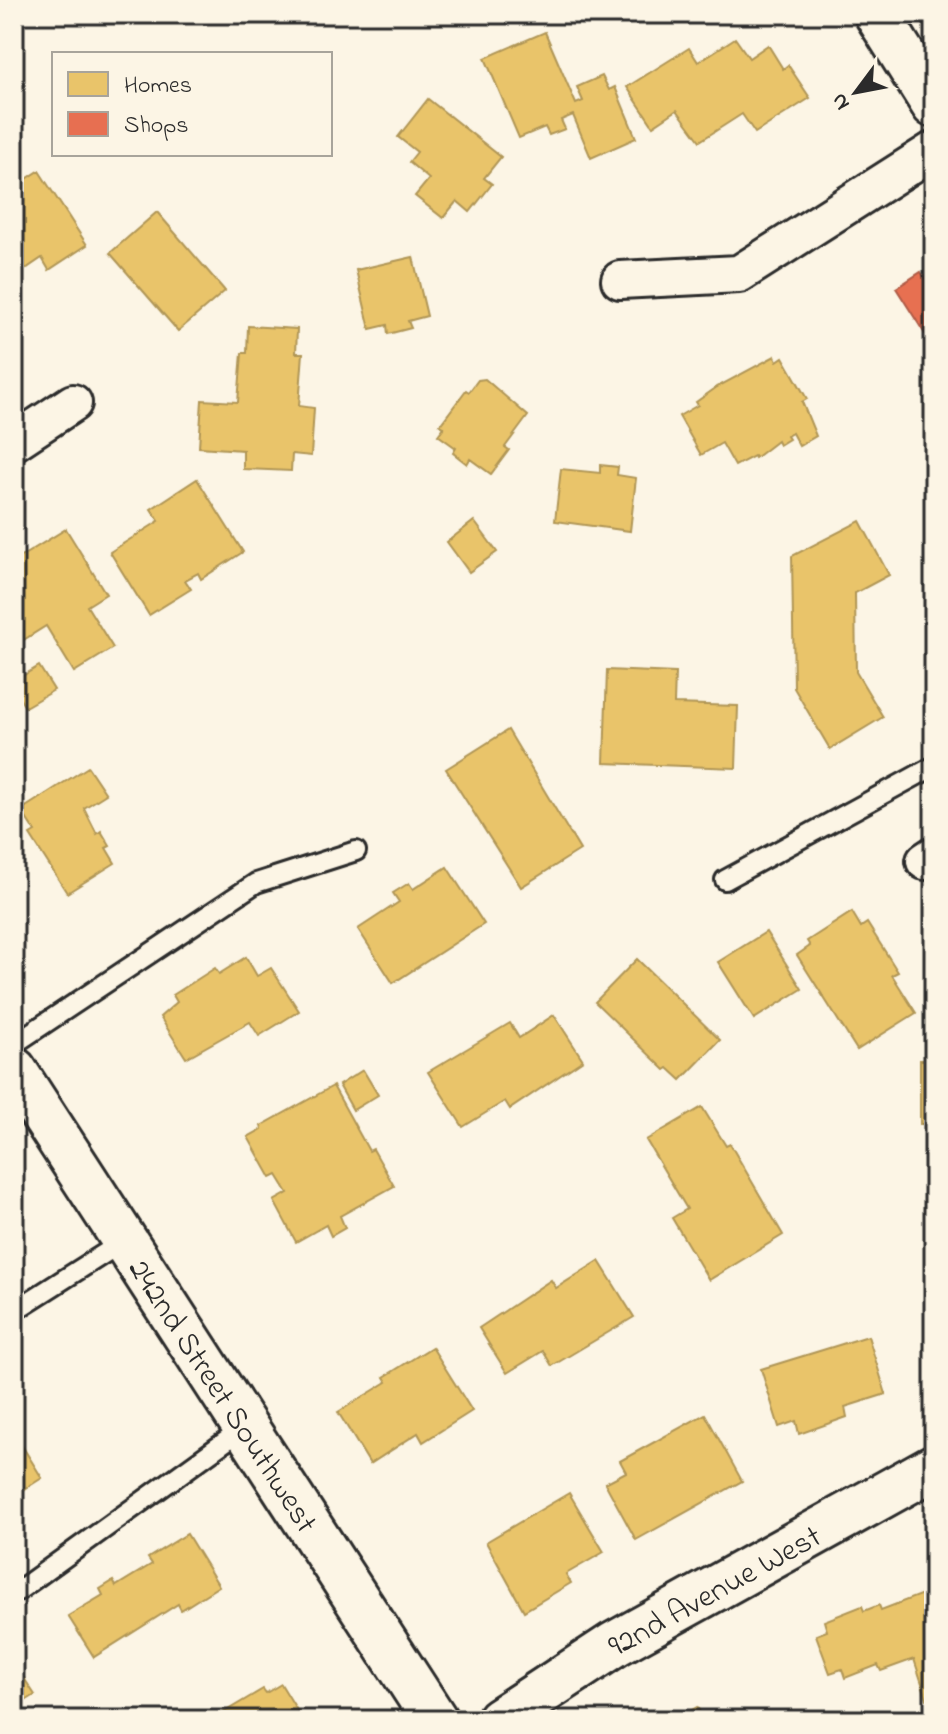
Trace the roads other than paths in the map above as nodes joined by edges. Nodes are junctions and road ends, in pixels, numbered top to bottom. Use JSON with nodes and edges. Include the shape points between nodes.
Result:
{"nodes":[{"id":1,"x":877,"y":14,"type":"edge"},
{"id":2,"x":934,"y":105,"type":"edge"},
{"id":3,"x":934,"y":150,"type":"edge"},
{"id":4,"x":620,"y":280,"type":"dead end"},
{"id":5,"x":73,"y":403,"type":"dead end"},
{"id":6,"x":14,"y":442,"type":"edge"},
{"id":7,"x":934,"y":766,"type":"edge"},
{"id":8,"x":356,"y":851,"type":"dead end"},
{"id":9,"x":725,"y":880,"type":"dead end"},
{"id":10,"x":14,"y":1044,"type":"edge"},
{"id":11,"x":14,"y":1070,"type":"edge"},
{"id":12,"x":124,"y":1241,"type":"junction"},
{"id":13,"x":14,"y":1311,"type":"edge"},
{"id":14,"x":244,"y":1428,"type":"junction"},
{"id":15,"x":934,"y":1467,"type":"edge"},
{"id":16,"x":18,"y":1591,"type":"dead end"},
{"id":17,"x":435,"y":1720,"type":"edge"},
{"id":18,"x":499,"y":1720,"type":"edge"}],
"edges":[{"from":1,"to":2,"type":"street"},
{"from":3,"to":4,"type":"street","via":[[739,274]]},
{"from":5,"to":6,"type":"street"},
{"from":7,"to":9,"type":"lane"},
{"from":8,"to":10,"type":"lane","via":[[256,883]]},
{"from":11,"to":12,"type":"street","name":"242nd Street Southwest"},
{"from":12,"to":13,"type":"lane"},
{"from":12,"to":14,"type":"street","name":"242nd Street Southwest"},
{"from":14,"to":16,"type":"lane"},
{"from":14,"to":17,"type":"street","name":"242nd Street Southwest"},
{"from":15,"to":18,"type":"street","name":"92nd Avenue West","via":[[615,1644]]}]}
